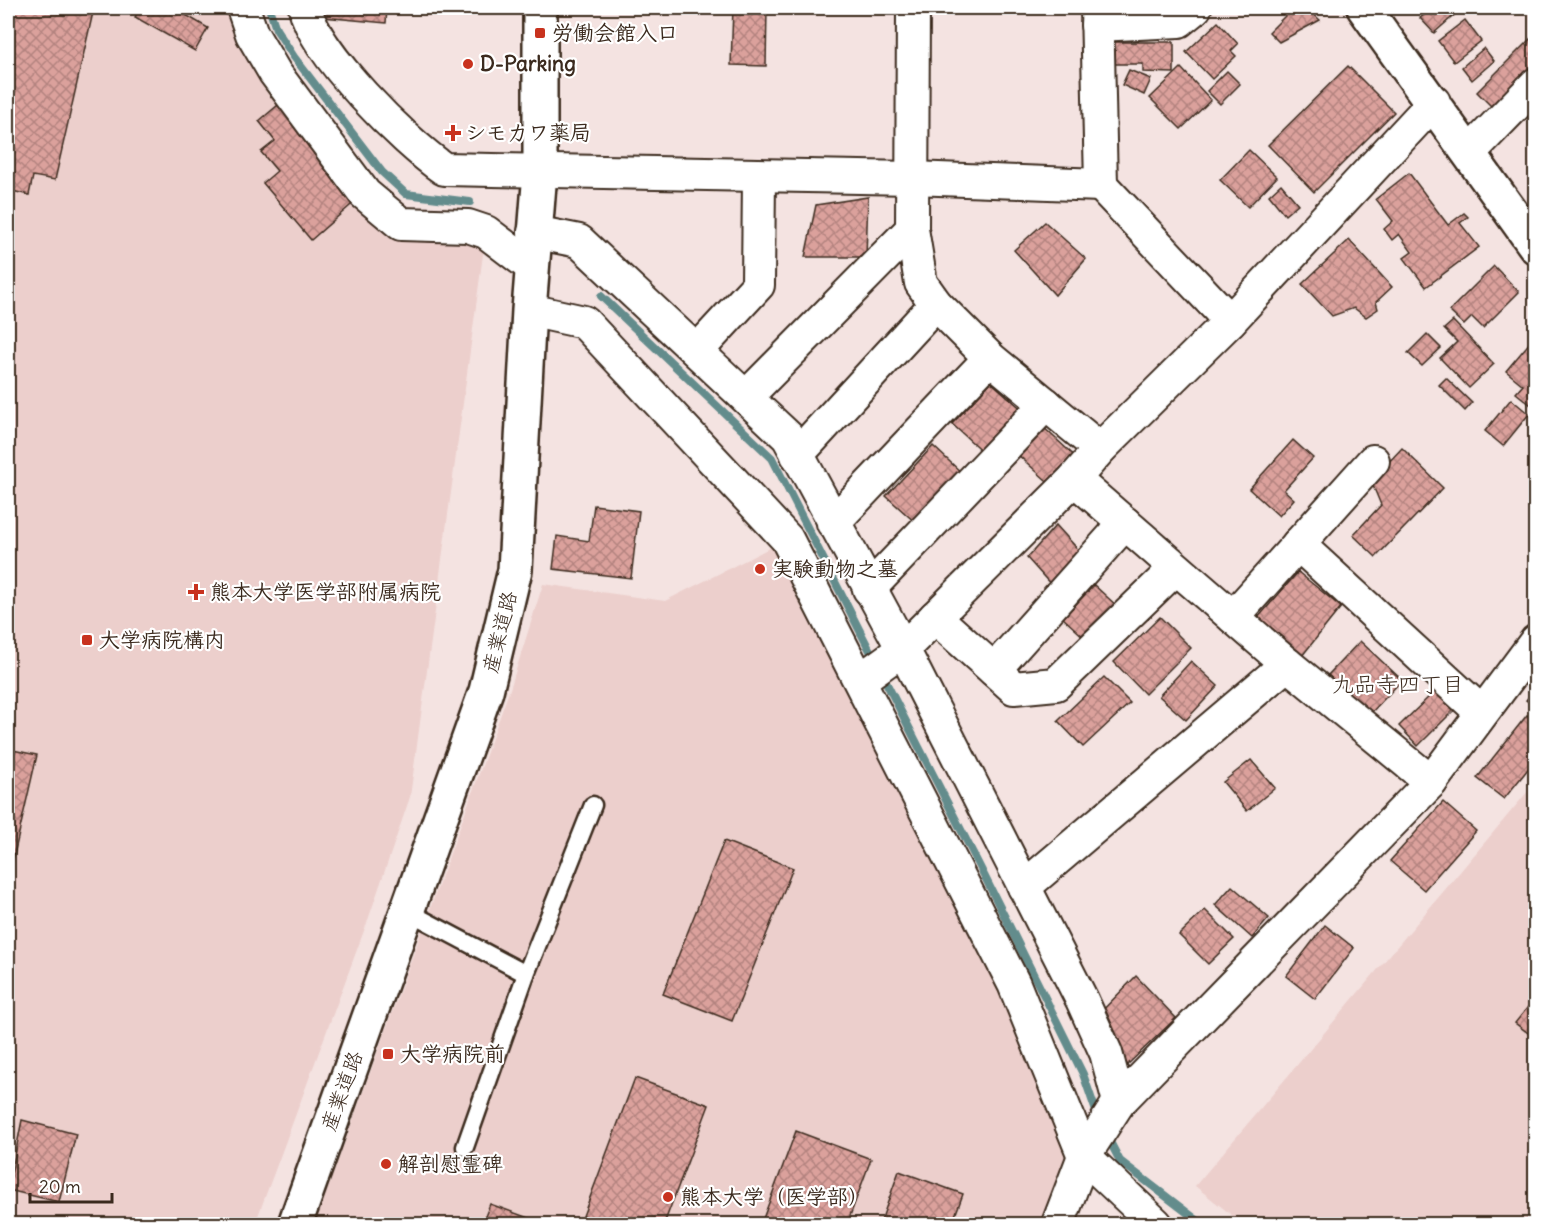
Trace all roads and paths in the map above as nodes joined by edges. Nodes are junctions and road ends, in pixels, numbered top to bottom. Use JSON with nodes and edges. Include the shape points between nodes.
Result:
{"nodes":[{"id":1,"x":243,"y":8,"type":"edge"},
{"id":2,"x":305,"y":8,"type":"edge"},
{"id":3,"x":540,"y":8,"type":"edge"},
{"id":4,"x":913,"y":8,"type":"edge"},
{"id":5,"x":1195,"y":8,"type":"edge"},
{"id":6,"x":1364,"y":8,"type":"edge"},
{"id":7,"x":1097,"y":16,"type":"edge"},
{"id":8,"x":1536,"y":84,"type":"edge"},
{"id":9,"x":1434,"y":102,"type":"junction"},
{"id":10,"x":1469,"y":153,"type":"junction"},
{"id":11,"x":540,"y":172,"type":"junction"},
{"id":12,"x":759,"y":176,"type":"junction"},
{"id":13,"x":912,"y":178,"type":"junction"},
{"id":14,"x":1101,"y":185,"type":"junction"},
{"id":15,"x":912,"y":229,"type":"junction"},
{"id":16,"x":534,"y":232,"type":"junction"},
{"id":17,"x":1536,"y":247,"type":"edge"},
{"id":18,"x":532,"y":267,"type":"junction"},
{"id":19,"x":936,"y":304,"type":"junction"},
{"id":20,"x":529,"y":310,"type":"junction"},
{"id":21,"x":1230,"y":321,"type":"junction"},
{"id":22,"x":697,"y":351,"type":"junction"},
{"id":23,"x":990,"y":358,"type":"junction"},
{"id":24,"x":746,"y":397,"type":"junction"},
{"id":25,"x":1046,"y":404,"type":"junction"},
{"id":26,"x":1100,"y":448,"type":"junction"},
{"id":27,"x":797,"y":454,"type":"junction"},
{"id":28,"x":1372,"y":461,"type":"dead end"},
{"id":29,"x":1074,"y":479,"type":"junction"},
{"id":30,"x":833,"y":523,"type":"junction"},
{"id":31,"x":1125,"y":523,"type":"junction"},
{"id":32,"x":1298,"y":544,"type":"junction"},
{"id":33,"x":1176,"y":568,"type":"junction"},
{"id":34,"x":869,"y":589,"type":"junction"},
{"id":35,"x":935,"y":617,"type":"junction"},
{"id":36,"x":1233,"y":617,"type":"junction"},
{"id":37,"x":1536,"y":641,"type":"edge"},
{"id":38,"x":903,"y":649,"type":"junction"},
{"id":39,"x":1287,"y":664,"type":"junction"},
{"id":40,"x":994,"y":670,"type":"junction"},
{"id":41,"x":860,"y":680,"type":"junction"},
{"id":42,"x":1481,"y":712,"type":"junction"},
{"id":43,"x":1431,"y":782,"type":"junction"},
{"id":44,"x":593,"y":805,"type":"dead end"},
{"id":45,"x":1024,"y":887,"type":"junction"},
{"id":46,"x":407,"y":911,"type":"junction"},
{"id":47,"x":526,"y":974,"type":"junction"},
{"id":48,"x":1119,"y":1102,"type":"junction"},
{"id":49,"x":465,"y":1147,"type":"dead end"},
{"id":50,"x":1084,"y":1156,"type":"junction"},
{"id":51,"x":295,"y":1224,"type":"edge"},
{"id":52,"x":1058,"y":1224,"type":"edge"},
{"id":53,"x":1156,"y":1224,"type":"edge"}],
"edges":[{"from":1,"to":18,"type":"street","via":[[252,34],[275,73],[365,194],[401,224],[468,226],[486,232]]},
{"from":2,"to":11,"type":"street","via":[[332,59],[415,149],[444,169]]},
{"from":3,"to":11,"type":"street","name":"産業道路"},
{"from":4,"to":13,"type":"street"},
{"from":5,"to":7,"type":"street","via":[[1179,21]]},
{"from":6,"to":9,"type":"street"},
{"from":7,"to":14,"type":"street"},
{"from":8,"to":10,"type":"street"},
{"from":9,"to":10,"type":"street"},
{"from":9,"to":21,"type":"street"},
{"from":10,"to":17,"type":"street"},
{"from":11,"to":12,"type":"street"},
{"from":11,"to":16,"type":"street","name":"産業道路"},
{"from":12,"to":13,"type":"street"},
{"from":12,"to":22,"type":"street","via":[[758,285]]},
{"from":13,"to":14,"type":"street"},
{"from":13,"to":15,"type":"street"},
{"from":14,"to":21,"type":"street"},
{"from":15,"to":19,"type":"street","via":[[921,283]]},
{"from":15,"to":24,"type":"street"},
{"from":16,"to":18,"type":"street","name":"産業道路"},
{"from":16,"to":22,"type":"street","via":[[579,241]]},
{"from":18,"to":20,"type":"street","name":"産業道路"},
{"from":19,"to":23,"type":"street"},
{"from":19,"to":27,"type":"street"},
{"from":20,"to":41,"type":"street","via":[[584,322],[787,539]]},
{"from":20,"to":46,"type":"street","name":"産業道路","via":[[515,570],[486,691]]},
{"from":21,"to":26,"type":"street"},
{"from":22,"to":24,"type":"street"},
{"from":23,"to":25,"type":"street"},
{"from":23,"to":30,"type":"street"},
{"from":24,"to":27,"type":"street","via":[[788,436]]},
{"from":25,"to":26,"type":"street"},
{"from":25,"to":34,"type":"street"},
{"from":26,"to":29,"type":"street"},
{"from":27,"to":30,"type":"street"},
{"from":28,"to":32,"type":"street"},
{"from":29,"to":31,"type":"street"},
{"from":29,"to":35,"type":"street"},
{"from":30,"to":34,"type":"street"},
{"from":31,"to":33,"type":"street"},
{"from":31,"to":40,"type":"street"},
{"from":32,"to":36,"type":"street"},
{"from":32,"to":42,"type":"street"},
{"from":33,"to":36,"type":"street"},
{"from":33,"to":40,"type":"street","via":[[1056,684],[1014,688]]},
{"from":34,"to":38,"type":"street"},
{"from":35,"to":38,"type":"street"},
{"from":35,"to":40,"type":"street"},
{"from":36,"to":39,"type":"street"},
{"from":37,"to":42,"type":"street"},
{"from":38,"to":41,"type":"street"},
{"from":38,"to":45,"type":"street"},
{"from":39,"to":43,"type":"street"},
{"from":39,"to":45,"type":"street"},
{"from":41,"to":50,"type":"street","via":[[1014,984]]},
{"from":42,"to":43,"type":"street"},
{"from":43,"to":48,"type":"street"},
{"from":44,"to":47,"type":"lane"},
{"from":45,"to":48,"type":"street","via":[[1106,1053]]},
{"from":46,"to":47,"type":"lane"},
{"from":46,"to":51,"type":"street","name":"産業道路"},
{"from":47,"to":49,"type":"lane"},
{"from":48,"to":50,"type":"street"},
{"from":50,"to":52,"type":"street"},
{"from":50,"to":53,"type":"street"}]}
